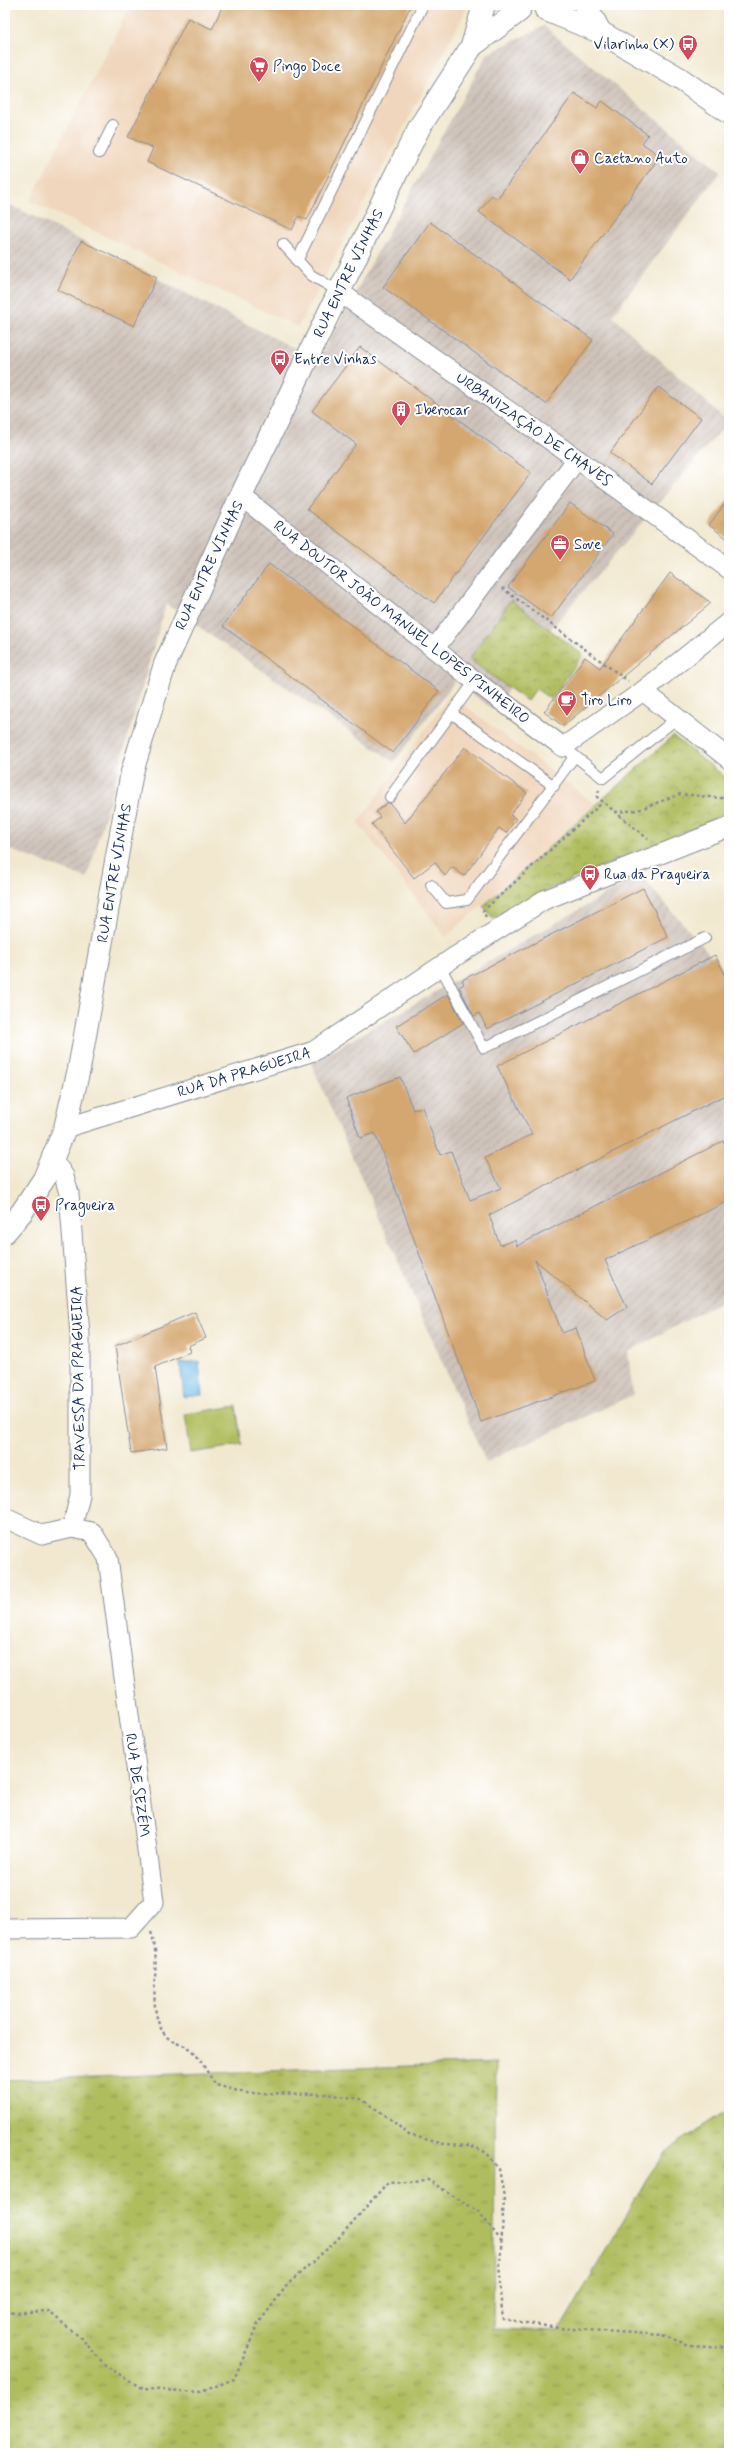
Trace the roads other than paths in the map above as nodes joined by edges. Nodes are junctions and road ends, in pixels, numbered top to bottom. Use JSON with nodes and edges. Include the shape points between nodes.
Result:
{"nodes":[{"id":1,"x":423,"y":5,"type":"edge"},
{"id":2,"x":484,"y":5,"type":"edge"},
{"id":3,"x":586,"y":5,"type":"edge"},
{"id":4,"x":550,"y":7,"type":"edge"},
{"id":5,"x":513,"y":8,"type":"edge"},
{"id":6,"x":600,"y":32,"type":"junction"},
{"id":7,"x":472,"y":46,"type":"junction"},
{"id":8,"x":729,"y":113,"type":"edge"},
{"id":9,"x":113,"y":125,"type":"dead end"},
{"id":10,"x":99,"y":153,"type":"dead end"},
{"id":11,"x":283,"y":244,"type":"dead end"},
{"id":12,"x":297,"y":261,"type":"junction"},
{"id":13,"x":338,"y":291,"type":"junction"},
{"id":14,"x":577,"y":459,"type":"junction"},
{"id":15,"x":241,"y":496,"type":"junction"},
{"id":16,"x":729,"y":569,"type":"edge"},
{"id":17,"x":729,"y":622,"type":"edge"},
{"id":18,"x":435,"y":648,"type":"junction"},
{"id":19,"x":475,"y":681,"type":"junction"},
{"id":20,"x":643,"y":691,"type":"junction"},
{"id":21,"x":451,"y":713,"type":"junction"},
{"id":22,"x":676,"y":719,"type":"junction"},
{"id":23,"x":569,"y":751,"type":"junction"},
{"id":24,"x":729,"y":759,"type":"edge"},
{"id":25,"x":554,"y":786,"type":"junction"},
{"id":26,"x":390,"y":797,"type":"dead end"},
{"id":27,"x":729,"y":827,"type":"edge"},
{"id":28,"x":431,"y":885,"type":"dead end"},
{"id":29,"x":705,"y":938,"type":"dead end"},
{"id":30,"x":440,"y":966,"type":"junction"},
{"id":31,"x":65,"y":1128,"type":"junction"},
{"id":32,"x":53,"y":1160,"type":"junction"},
{"id":33,"x":5,"y":1232,"type":"edge"},
{"id":34,"x":5,"y":1518,"type":"edge"},
{"id":35,"x":72,"y":1528,"type":"junction"},
{"id":36,"x":5,"y":1929,"type":"edge"}],
"edges":[{"from":1,"to":12,"type":"lane"},
{"from":2,"to":7,"type":"street","name":"RUA ENTRE VINHAS"},
{"from":3,"to":6,"type":"street"},
{"from":4,"to":5,"type":"street","via":[[533,13]]},
{"from":4,"to":6,"type":"street"},
{"from":5,"to":7,"type":"street","name":"RUA ENTRE VINHAS"},
{"from":6,"to":8,"type":"street","via":[[679,78]]},
{"from":7,"to":13,"type":"street","name":"RUA ENTRE VINHAS","via":[[420,128]]},
{"from":9,"to":10,"type":"lane"},
{"from":11,"to":12,"type":"lane"},
{"from":12,"to":13,"type":"lane","via":[[312,275]]},
{"from":13,"to":14,"type":"street","name":"URBANIZAÇÃO DE CHAVES"},
{"from":13,"to":15,"type":"street","name":"RUA ENTRE VINHAS"},
{"from":14,"to":16,"type":"street","name":"URBANIZAÇÃO DE CHAVES"},
{"from":14,"to":18,"type":"street"},
{"from":15,"to":18,"type":"street","name":"RUA DOUTOR JOÃO MANUEL LOPES PINHEIRO"},
{"from":15,"to":31,"type":"street","name":"RUA ENTRE VINHAS","via":[[165,664],[137,757],[79,1069]]},
{"from":17,"to":20,"type":"street"},
{"from":18,"to":19,"type":"street","name":"RUA DOUTOR JOÃO MANUEL LOPES PINHEIRO"},
{"from":19,"to":21,"type":"lane"},
{"from":19,"to":23,"type":"street","name":"RUA DOUTOR JOÃO MANUEL LOPES PINHEIRO"},
{"from":20,"to":22,"type":"street"},
{"from":20,"to":23,"type":"street"},
{"from":21,"to":25,"type":"lane"},
{"from":21,"to":26,"type":"lane"},
{"from":22,"to":23,"type":"lane","via":[[603,778]]},
{"from":22,"to":24,"type":"street"},
{"from":23,"to":25,"type":"lane"},
{"from":25,"to":28,"type":"lane","via":[[467,900],[446,903]]},
{"from":27,"to":30,"type":"street","name":"RUA DA PRAGUEIRA","via":[[544,900]]},
{"from":29,"to":30,"type":"lane","via":[[484,1048]]},
{"from":30,"to":31,"type":"street","name":"RUA DA PRAGUEIRA","via":[[314,1051]]},
{"from":31,"to":32,"type":"street","name":"RUA ENTRE VINHAS"},
{"from":32,"to":33,"type":"street","name":"RUA ENTRE VINHAS","via":[[44,1179]]},
{"from":32,"to":35,"type":"street","name":"TRAVESSA DA PRAGUEIRA","via":[[64,1176],[69,1193],[80,1335],[80,1495]]},
{"from":34,"to":35,"type":"street","via":[[42,1535]]},
{"from":35,"to":36,"type":"street","name":"RUA DE SEZÉM","via":[[92,1532],[108,1558],[154,1902],[131,1928]]}]}
